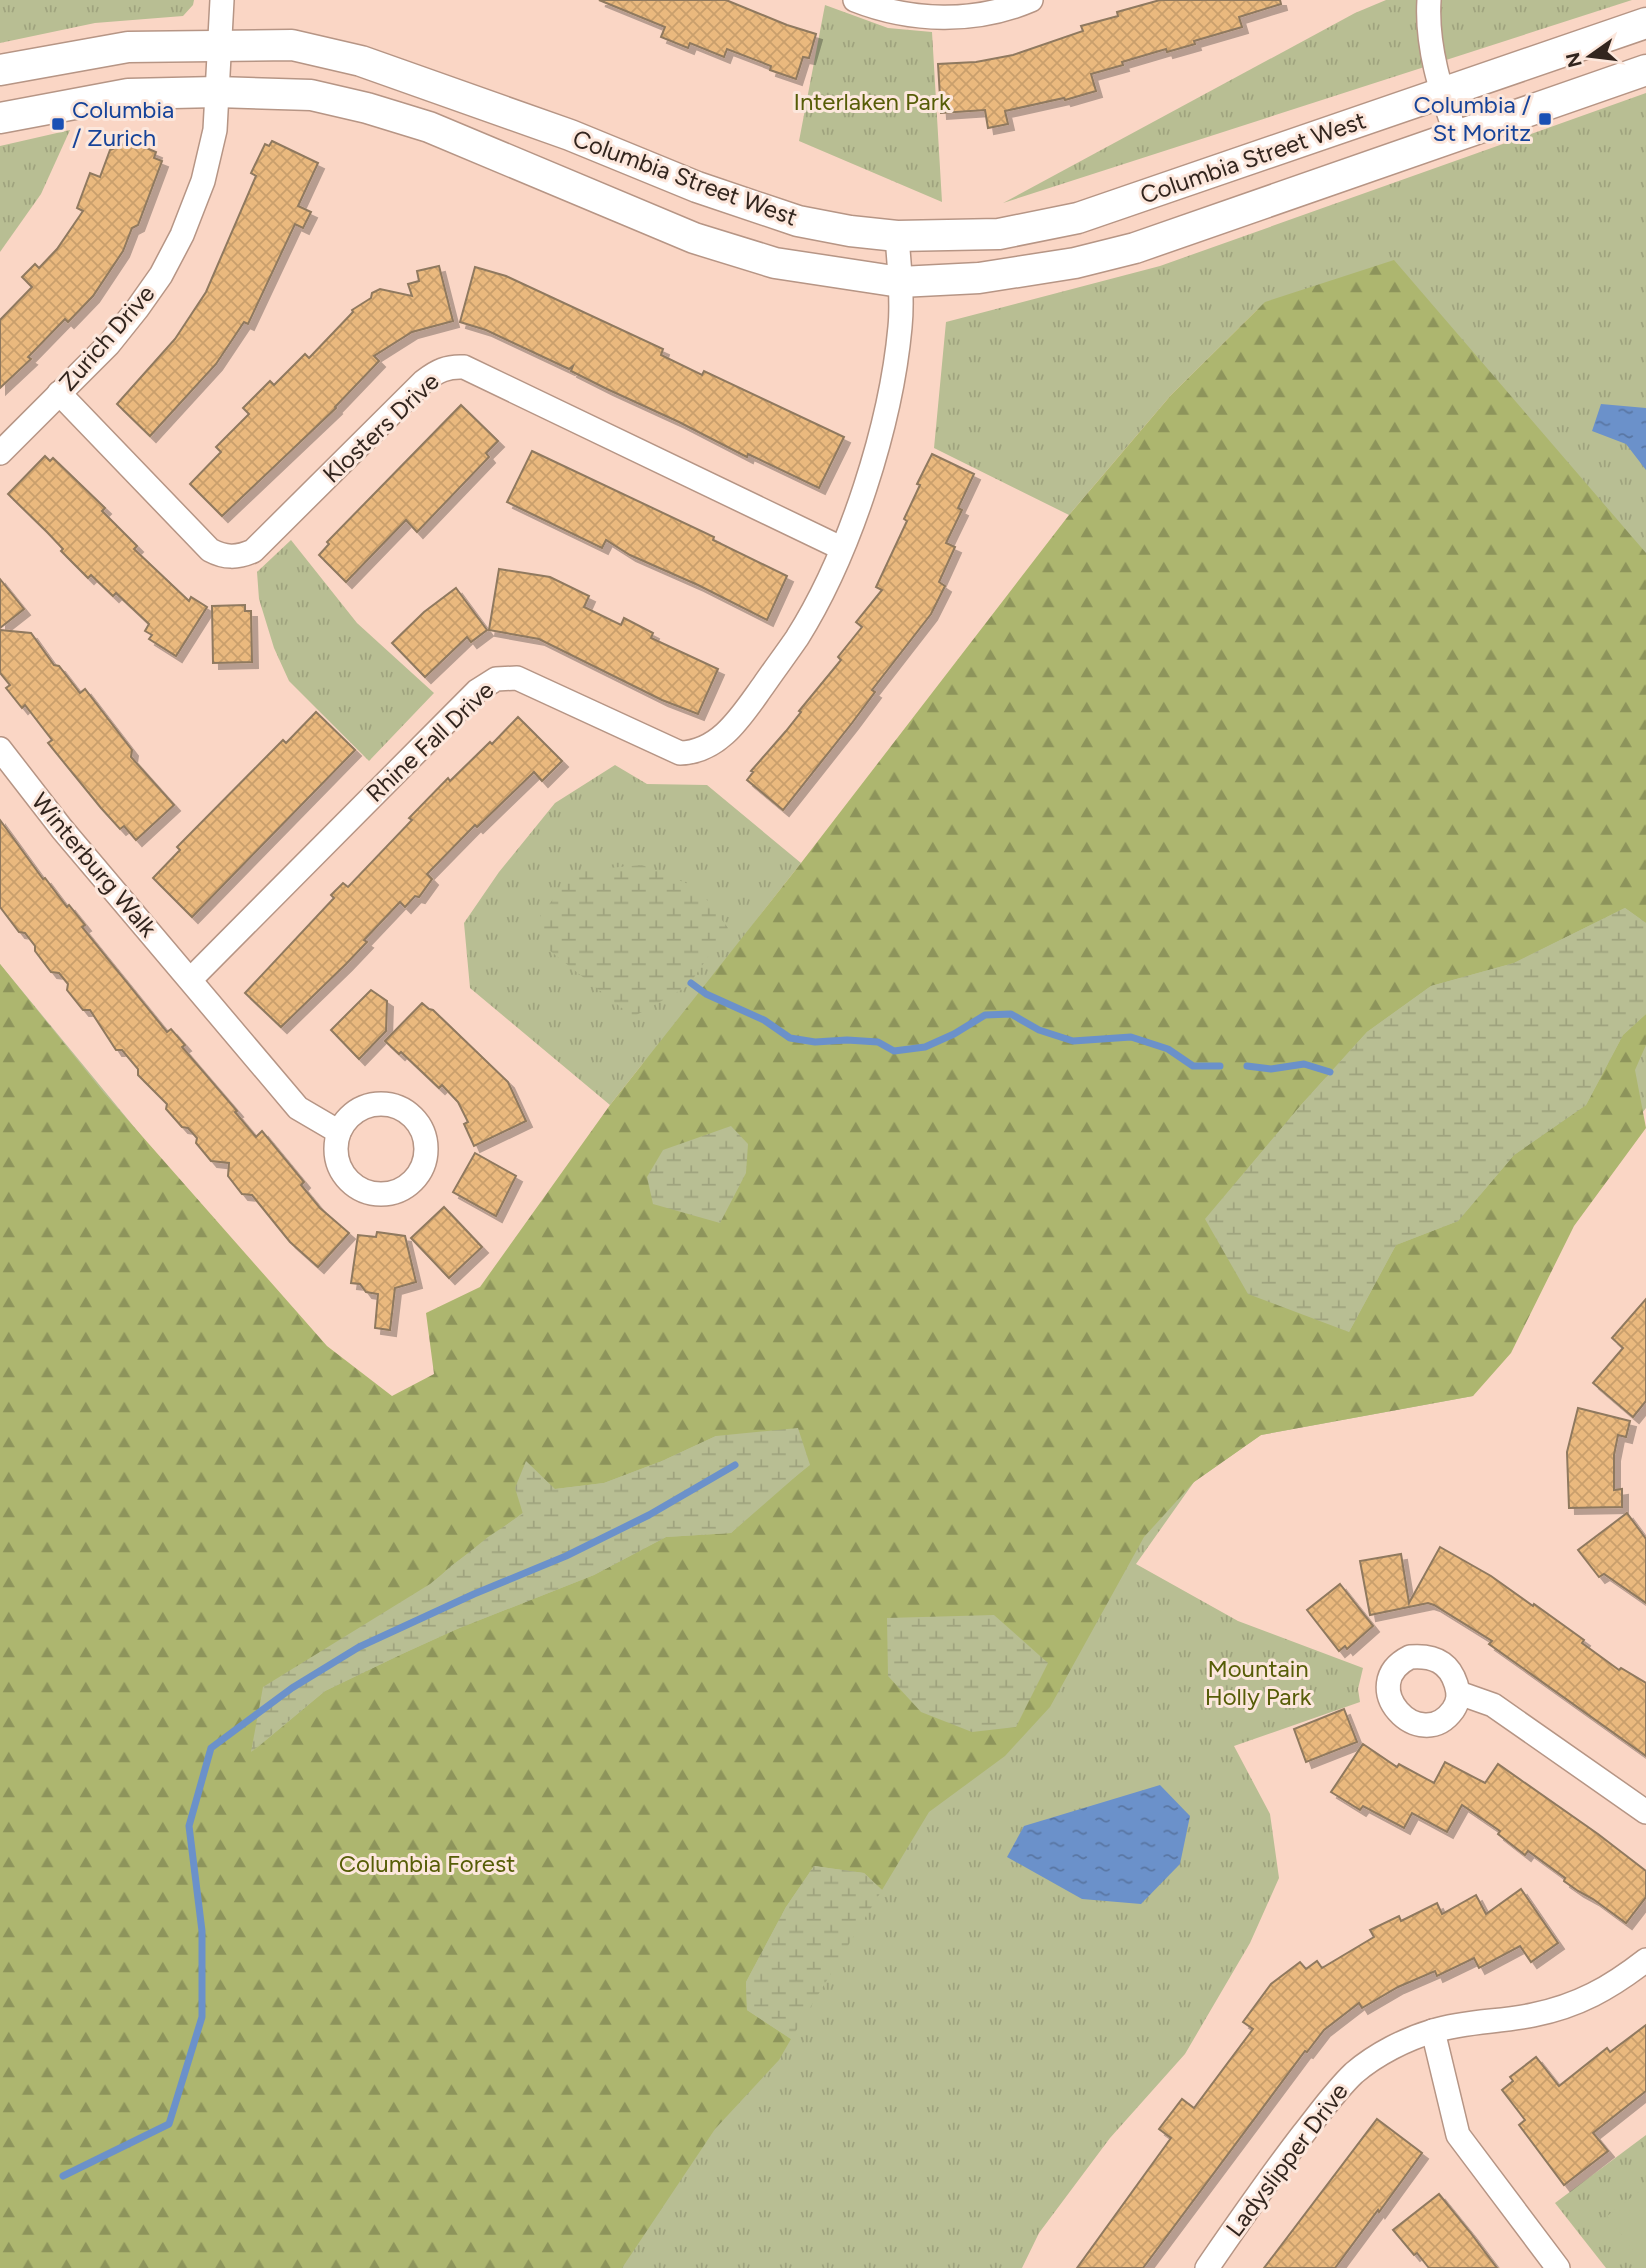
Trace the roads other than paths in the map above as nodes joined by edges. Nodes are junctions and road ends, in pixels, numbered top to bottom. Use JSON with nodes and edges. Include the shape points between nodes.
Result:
{"nodes":[{"id":1,"x":222,"y":0,"type":"edge"},
{"id":2,"x":855,"y":0,"type":"edge"},
{"id":3,"x":1031,"y":0,"type":"edge"},
{"id":4,"x":1429,"y":0,"type":"edge"},
{"id":5,"x":1646,"y":23,"type":"edge"},
{"id":6,"x":220,"y":45,"type":"junction"},
{"id":7,"x":0,"y":70,"type":"edge"},
{"id":8,"x":1646,"y":70,"type":"edge"},
{"id":9,"x":217,"y":92,"type":"junction"},
{"id":10,"x":1442,"y":93,"type":"junction"},
{"id":11,"x":0,"y":118,"type":"edge"},
{"id":12,"x":1455,"y":135,"type":"junction"},
{"id":13,"x":897,"y":236,"type":"junction"},
{"id":14,"x":900,"y":282,"type":"junction"},
{"id":15,"x":59,"y":393,"type":"junction"},
{"id":16,"x":0,"y":453,"type":"edge"},
{"id":17,"x":841,"y":548,"type":"junction"},
{"id":18,"x":0,"y":748,"type":"edge"},
{"id":19,"x":191,"y":979,"type":"junction"},
{"id":20,"x":339,"y":1132,"type":"dead end"},
{"id":21,"x":1459,"y":1693,"type":"dead end"},
{"id":22,"x":1646,"y":1812,"type":"edge"},
{"id":23,"x":1646,"y":1960,"type":"edge"},
{"id":24,"x":1433,"y":2031,"type":"junction"},
{"id":25,"x":1207,"y":2268,"type":"edge"},
{"id":26,"x":1558,"y":2268,"type":"edge"}],
"edges":[{"from":1,"to":6,"type":"street","name":"Zurich Drive"},
{"from":2,"to":3,"type":"street","via":[[940,18],[1000,12]]},
{"from":4,"to":10,"type":"street","via":[[1430,37]]},
{"from":5,"to":10,"type":"main road","name":"Columbia Street West"},
{"from":6,"to":7,"type":"main road","name":"Columbia Street West","via":[[128,47]]},
{"from":6,"to":9,"type":"street","name":"Zurich Drive"},
{"from":6,"to":13,"type":"main road","name":"Columbia Street West","via":[[292,45],[361,61],[570,135],[697,187],[798,220]]},
{"from":8,"to":12,"type":"main road","name":"Columbia Street West"},
{"from":9,"to":11,"type":"main road","name":"Columbia Street West","via":[[128,94]]},
{"from":9,"to":14,"type":"main road","name":"Columbia Street West","via":[[311,95],[366,108],[429,127],[694,238],[775,263]]},
{"from":9,"to":15,"type":"street","name":"Zurich Drive","via":[[215,130],[182,235],[161,275],[109,344]]},
{"from":10,"to":12,"type":"street"},
{"from":10,"to":13,"type":"main road","name":"Columbia Street West","via":[[1078,218],[999,234]]},
{"from":12,"to":14,"type":"main road","name":"Columbia Street West","via":[[1135,248],[979,278]]},
{"from":13,"to":14,"type":"street","name":"Rhine Fall Drive"},
{"from":14,"to":17,"type":"street","name":"Rhine Fall Drive","via":[[900,328],[885,414],[865,489]]},
{"from":15,"to":16,"type":"street","name":"Zurich Drive"},
{"from":15,"to":17,"type":"street","name":"Klosters Drive","via":[[220,556],[253,551],[424,381],[450,366],[464,368]]},
{"from":17,"to":19,"type":"street","name":"Rhine Fall Drive","via":[[797,637],[746,709],[714,744],[680,753],[517,678],[496,679],[477,691]]},
{"from":18,"to":19,"type":"street","name":"Winterburg Walk","via":[[62,829]]},
{"from":19,"to":20,"type":"street","name":"Winterburg Walk","via":[[298,1108]]},
{"from":21,"to":22,"type":"street","via":[[1493,1705]]},
{"from":23,"to":24,"type":"street","name":"Ladyslipper Drive","via":[[1616,1983],[1574,2004]]},
{"from":24,"to":25,"type":"street","name":"Ladyslipper Drive","via":[[1389,2049],[1355,2073],[1269,2177]]},
{"from":24,"to":26,"type":"street","via":[[1458,2135]]}]}
